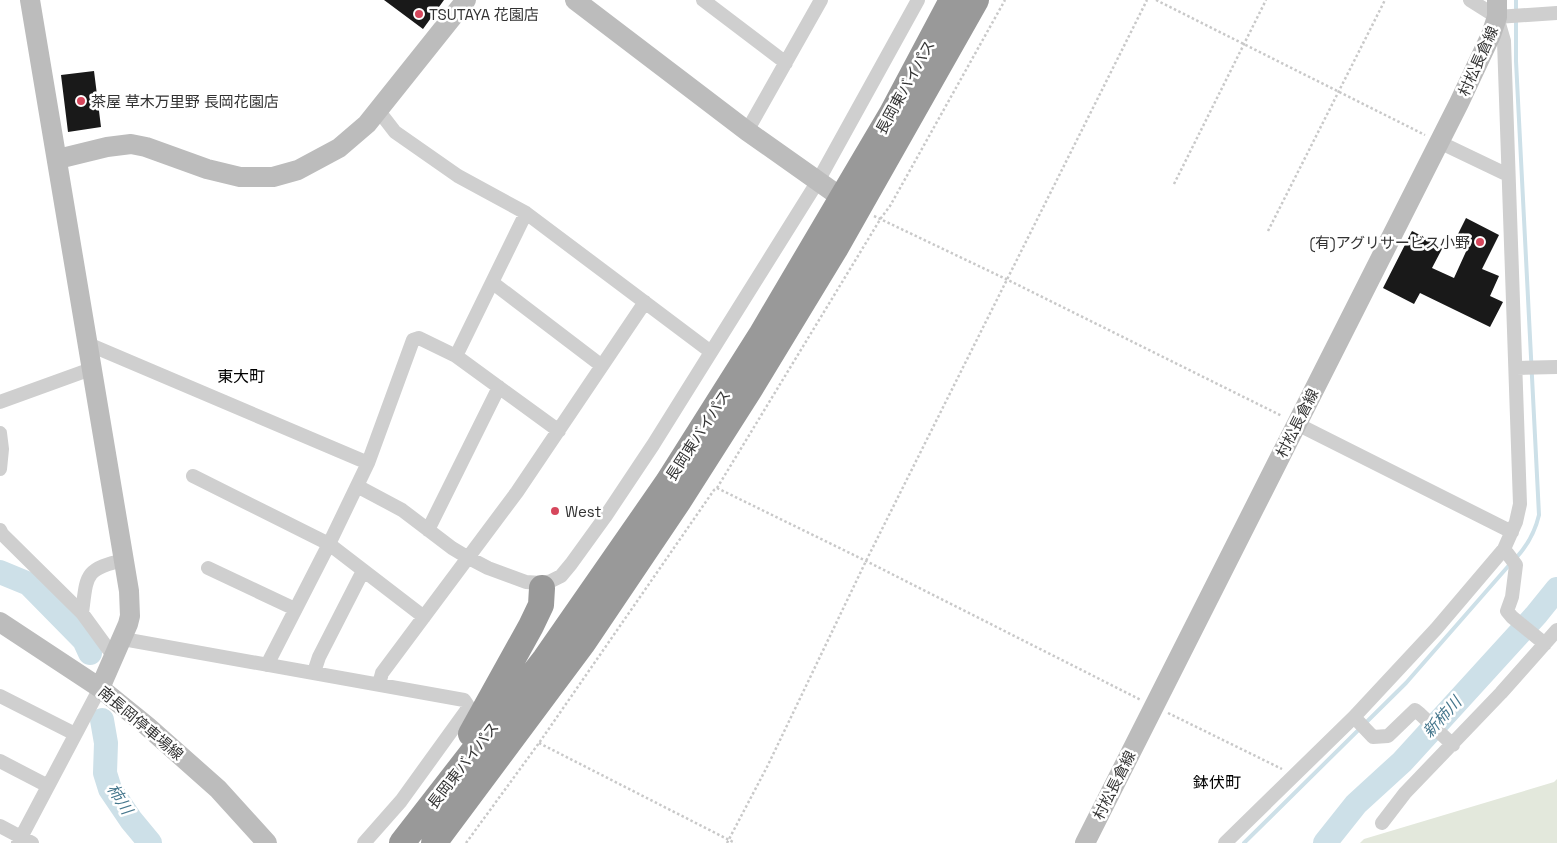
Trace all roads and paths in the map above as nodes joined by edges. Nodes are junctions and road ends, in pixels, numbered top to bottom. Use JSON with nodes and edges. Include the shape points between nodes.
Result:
{"nodes":[{"id":1,"x":30,"y":0,"type":"edge"},
{"id":2,"x":466,"y":0,"type":"edge"},
{"id":3,"x":575,"y":0,"type":"edge"},
{"id":4,"x":702,"y":0,"type":"edge"},
{"id":5,"x":821,"y":0,"type":"edge"},
{"id":6,"x":918,"y":0,"type":"edge"},
{"id":7,"x":952,"y":0,"type":"edge"},
{"id":8,"x":976,"y":0,"type":"edge"},
{"id":9,"x":1005,"y":0,"type":"edge"},
{"id":10,"x":1147,"y":0,"type":"edge"},
{"id":11,"x":1156,"y":0,"type":"edge"},
{"id":12,"x":1266,"y":0,"type":"edge"},
{"id":13,"x":1385,"y":0,"type":"edge"},
{"id":14,"x":1470,"y":0,"type":"edge"},
{"id":15,"x":1497,"y":9,"type":"edge"},
{"id":16,"x":1557,"y":12,"type":"edge"},
{"id":17,"x":1244,"y":44,"type":"junction"},
{"id":18,"x":786,"y":62,"type":"junction"},
{"id":19,"x":1340,"y":91,"type":"junction"},
{"id":20,"x":378,"y":110,"type":"junction"},
{"id":21,"x":748,"y":131,"type":"junction"},
{"id":22,"x":1439,"y":142,"type":"junction"},
{"id":23,"x":58,"y":159,"type":"junction"},
{"id":24,"x":1508,"y":175,"type":"junction"},
{"id":25,"x":1174,"y":184,"type":"dead end"},
{"id":26,"x":825,"y":186,"type":"junction"},
{"id":27,"x":526,"y":213,"type":"junction"},
{"id":28,"x":870,"y":215,"type":"dead end"},
{"id":29,"x":881,"y":218,"type":"junction"},
{"id":30,"x":1268,"y":231,"type":"dead end"},
{"id":31,"x":1008,"y":280,"type":"junction"},
{"id":32,"x":493,"y":283,"type":"junction"},
{"id":33,"x":645,"y":302,"type":"junction"},
{"id":34,"x":88,"y":344,"type":"junction"},
{"id":35,"x":711,"y":352,"type":"junction"},
{"id":36,"x":456,"y":356,"type":"junction"},
{"id":37,"x":602,"y":366,"type":"junction"},
{"id":38,"x":1557,"y":367,"type":"edge"},
{"id":39,"x":1516,"y":368,"type":"junction"},
{"id":40,"x":91,"y":369,"type":"junction"},
{"id":41,"x":498,"y":387,"type":"junction"},
{"id":42,"x":0,"y":402,"type":"edge"},
{"id":43,"x":1297,"y":424,"type":"junction"},
{"id":44,"x":559,"y":431,"type":"junction"},
{"id":45,"x":0,"y":433,"type":"edge"},
{"id":46,"x":368,"y":463,"type":"junction"},
{"id":47,"x":0,"y":469,"type":"edge"},
{"id":48,"x":193,"y":476,"type":"dead end"},
{"id":49,"x":357,"y":486,"type":"junction"},
{"id":50,"x":717,"y":488,"type":"junction"},
{"id":51,"x":0,"y":530,"type":"edge"},
{"id":52,"x":428,"y":530,"type":"junction"},
{"id":53,"x":1512,"y":532,"type":"junction"},
{"id":54,"x":329,"y":544,"type":"junction"},
{"id":55,"x":1506,"y":551,"type":"junction"},
{"id":56,"x":467,"y":557,"type":"junction"},
{"id":57,"x":124,"y":560,"type":"junction"},
{"id":58,"x":866,"y":561,"type":"junction"},
{"id":59,"x":208,"y":568,"type":"dead end"},
{"id":60,"x":363,"y":570,"type":"junction"},
{"id":61,"x":542,"y":585,"type":"junction"},
{"id":62,"x":295,"y":609,"type":"junction"},
{"id":63,"x":82,"y":613,"type":"junction"},
{"id":64,"x":424,"y":617,"type":"junction"},
{"id":65,"x":0,"y":622,"type":"edge"},
{"id":66,"x":1557,"y":630,"type":"edge"},
{"id":67,"x":123,"y":639,"type":"junction"},
{"id":68,"x":1543,"y":642,"type":"junction"},
{"id":69,"x":114,"y":657,"type":"junction"},
{"id":70,"x":267,"y":664,"type":"junction"},
{"id":71,"x":314,"y":672,"type":"junction"},
{"id":72,"x":379,"y":684,"type":"junction"},
{"id":73,"x":100,"y":688,"type":"junction"},
{"id":74,"x":0,"y":696,"type":"edge"},
{"id":75,"x":1153,"y":706,"type":"junction"},
{"id":76,"x":1360,"y":723,"type":"junction"},
{"id":77,"x":75,"y":734,"type":"junction"},
{"id":78,"x":1448,"y":741,"type":"junction"},
{"id":79,"x":539,"y":743,"type":"junction"},
{"id":80,"x":0,"y":761,"type":"edge"},
{"id":81,"x":1295,"y":775,"type":"junction"},
{"id":82,"x":48,"y":786,"type":"junction"},
{"id":83,"x":422,"y":817,"type":"junction"},
{"id":84,"x":1382,"y":824,"type":"dead end"},
{"id":85,"x":0,"y":826,"type":"edge"},
{"id":86,"x":24,"y":841,"type":"edge"},
{"id":87,"x":728,"y":841,"type":"edge"},
{"id":88,"x":267,"y":843,"type":"edge"},
{"id":89,"x":364,"y":843,"type":"edge"},
{"id":90,"x":402,"y":843,"type":"edge"},
{"id":91,"x":434,"y":843,"type":"edge"},
{"id":92,"x":466,"y":843,"type":"edge"},
{"id":93,"x":735,"y":843,"type":"edge"},
{"id":94,"x":1085,"y":843,"type":"edge"},
{"id":95,"x":1225,"y":843,"type":"edge"}],
"edges":[{"from":1,"to":23,"type":"street"},
{"from":2,"to":20,"type":"street"},
{"from":3,"to":21,"type":"street"},
{"from":4,"to":18,"type":"street"},
{"from":5,"to":18,"type":"street"},
{"from":6,"to":26,"type":"street"},
{"from":7,"to":83,"type":"highway","name":"長岡東バイパス","via":[[887,122],[741,367],[673,473],[545,659]]},
{"from":8,"to":91,"type":"highway","name":"長岡東バイパス","via":[[835,249],[678,502],[583,643]]},
{"from":9,"to":29,"type":"path"},
{"from":10,"to":31,"type":"path"},
{"from":11,"to":17,"type":"path"},
{"from":12,"to":17,"type":"path"},
{"from":13,"to":19,"type":"path"},
{"from":14,"to":15,"type":"street"},
{"from":15,"to":16,"type":"street"},
{"from":15,"to":22,"type":"street","name":"村松長倉線","via":[[1467,86]]},
{"from":15,"to":24,"type":"street","via":[[1504,41]]},
{"from":17,"to":19,"type":"path"},
{"from":17,"to":25,"type":"path"},
{"from":18,"to":21,"type":"street"},
{"from":19,"to":22,"type":"path"},
{"from":19,"to":30,"type":"path"},
{"from":20,"to":23,"type":"street","via":[[339,148],[298,170],[273,177],[224,174],[131,144]]},
{"from":20,"to":27,"type":"street","via":[[395,132],[458,176]]},
{"from":21,"to":26,"type":"street"},
{"from":22,"to":24,"type":"street"},
{"from":22,"to":43,"type":"street","name":"村松長倉線"},
{"from":23,"to":34,"type":"street"},
{"from":24,"to":39,"type":"street"},
{"from":26,"to":35,"type":"street"},
{"from":27,"to":32,"type":"street"},
{"from":27,"to":33,"type":"street"},
{"from":28,"to":29,"type":"path"},
{"from":29,"to":31,"type":"path"},
{"from":29,"to":50,"type":"path"},
{"from":31,"to":43,"type":"path"},
{"from":31,"to":58,"type":"path"},
{"from":32,"to":36,"type":"street"},
{"from":32,"to":37,"type":"street"},
{"from":33,"to":35,"type":"street"},
{"from":33,"to":37,"type":"street"},
{"from":34,"to":40,"type":"street"},
{"from":34,"to":46,"type":"street"},
{"from":35,"to":61,"type":"street","via":[[606,517],[561,576]]},
{"from":36,"to":41,"type":"street"},
{"from":36,"to":46,"type":"street","via":[[419,338],[413,340]]},
{"from":37,"to":44,"type":"street"},
{"from":38,"to":39,"type":"street"},
{"from":39,"to":53,"type":"street","via":[[1520,504]]},
{"from":40,"to":42,"type":"street"},
{"from":40,"to":57,"type":"street"},
{"from":41,"to":44,"type":"street"},
{"from":41,"to":52,"type":"street"},
{"from":43,"to":53,"type":"street"},
{"from":43,"to":75,"type":"street","name":"村松長倉線"},
{"from":44,"to":56,"type":"street"},
{"from":45,"to":47,"type":"street"},
{"from":46,"to":49,"type":"street"},
{"from":48,"to":54,"type":"street"},
{"from":49,"to":52,"type":"street","via":[[402,510]]},
{"from":49,"to":54,"type":"street"},
{"from":50,"to":58,"type":"path"},
{"from":50,"to":79,"type":"path"},
{"from":51,"to":63,"type":"street","via":[[28,562]]},
{"from":52,"to":56,"type":"street"},
{"from":53,"to":55,"type":"street"},
{"from":54,"to":60,"type":"street"},
{"from":54,"to":62,"type":"street"},
{"from":55,"to":68,"type":"street","via":[[1516,565],[1508,610]]},
{"from":55,"to":76,"type":"street","via":[[1436,629]]},
{"from":56,"to":61,"type":"street","via":[[520,580]]},
{"from":56,"to":64,"type":"street"},
{"from":57,"to":63,"type":"street","via":[[102,565],[90,573]]},
{"from":57,"to":67,"type":"street","via":[[130,605]]},
{"from":58,"to":75,"type":"path"},
{"from":58,"to":87,"type":"path"},
{"from":59,"to":62,"type":"street"},
{"from":60,"to":64,"type":"street"},
{"from":60,"to":71,"type":"street"},
{"from":61,"to":83,"type":"highway","via":[[541,605],[531,626]]},
{"from":62,"to":70,"type":"street"},
{"from":63,"to":69,"type":"street"},
{"from":64,"to":72,"type":"street","via":[[382,673]]},
{"from":65,"to":73,"type":"street","name":"南長岡停車場線"},
{"from":66,"to":68,"type":"street"},
{"from":67,"to":69,"type":"street"},
{"from":67,"to":70,"type":"street"},
{"from":68,"to":78,"type":"street"},
{"from":69,"to":73,"type":"street"},
{"from":70,"to":71,"type":"street"},
{"from":71,"to":72,"type":"street"},
{"from":72,"to":89,"type":"street","via":[[458,698],[468,706],[401,801]]},
{"from":73,"to":77,"type":"street"},
{"from":73,"to":88,"type":"street","name":"南長岡停車場線","via":[[218,789]]},
{"from":74,"to":77,"type":"street"},
{"from":75,"to":81,"type":"path"},
{"from":75,"to":94,"type":"street","name":"村松長倉線"},
{"from":76,"to":78,"type":"street","via":[[1373,737],[1388,736],[1415,710]]},
{"from":76,"to":81,"type":"street"},
{"from":77,"to":82,"type":"street"},
{"from":78,"to":84,"type":"street"},
{"from":79,"to":87,"type":"path"},
{"from":79,"to":92,"type":"path"},
{"from":80,"to":82,"type":"street"},
{"from":81,"to":95,"type":"street"},
{"from":82,"to":86,"type":"street"},
{"from":83,"to":90,"type":"highway","name":"長岡東バイパス"},
{"from":85,"to":86,"type":"street"},
{"from":87,"to":93,"type":"path"}]}
